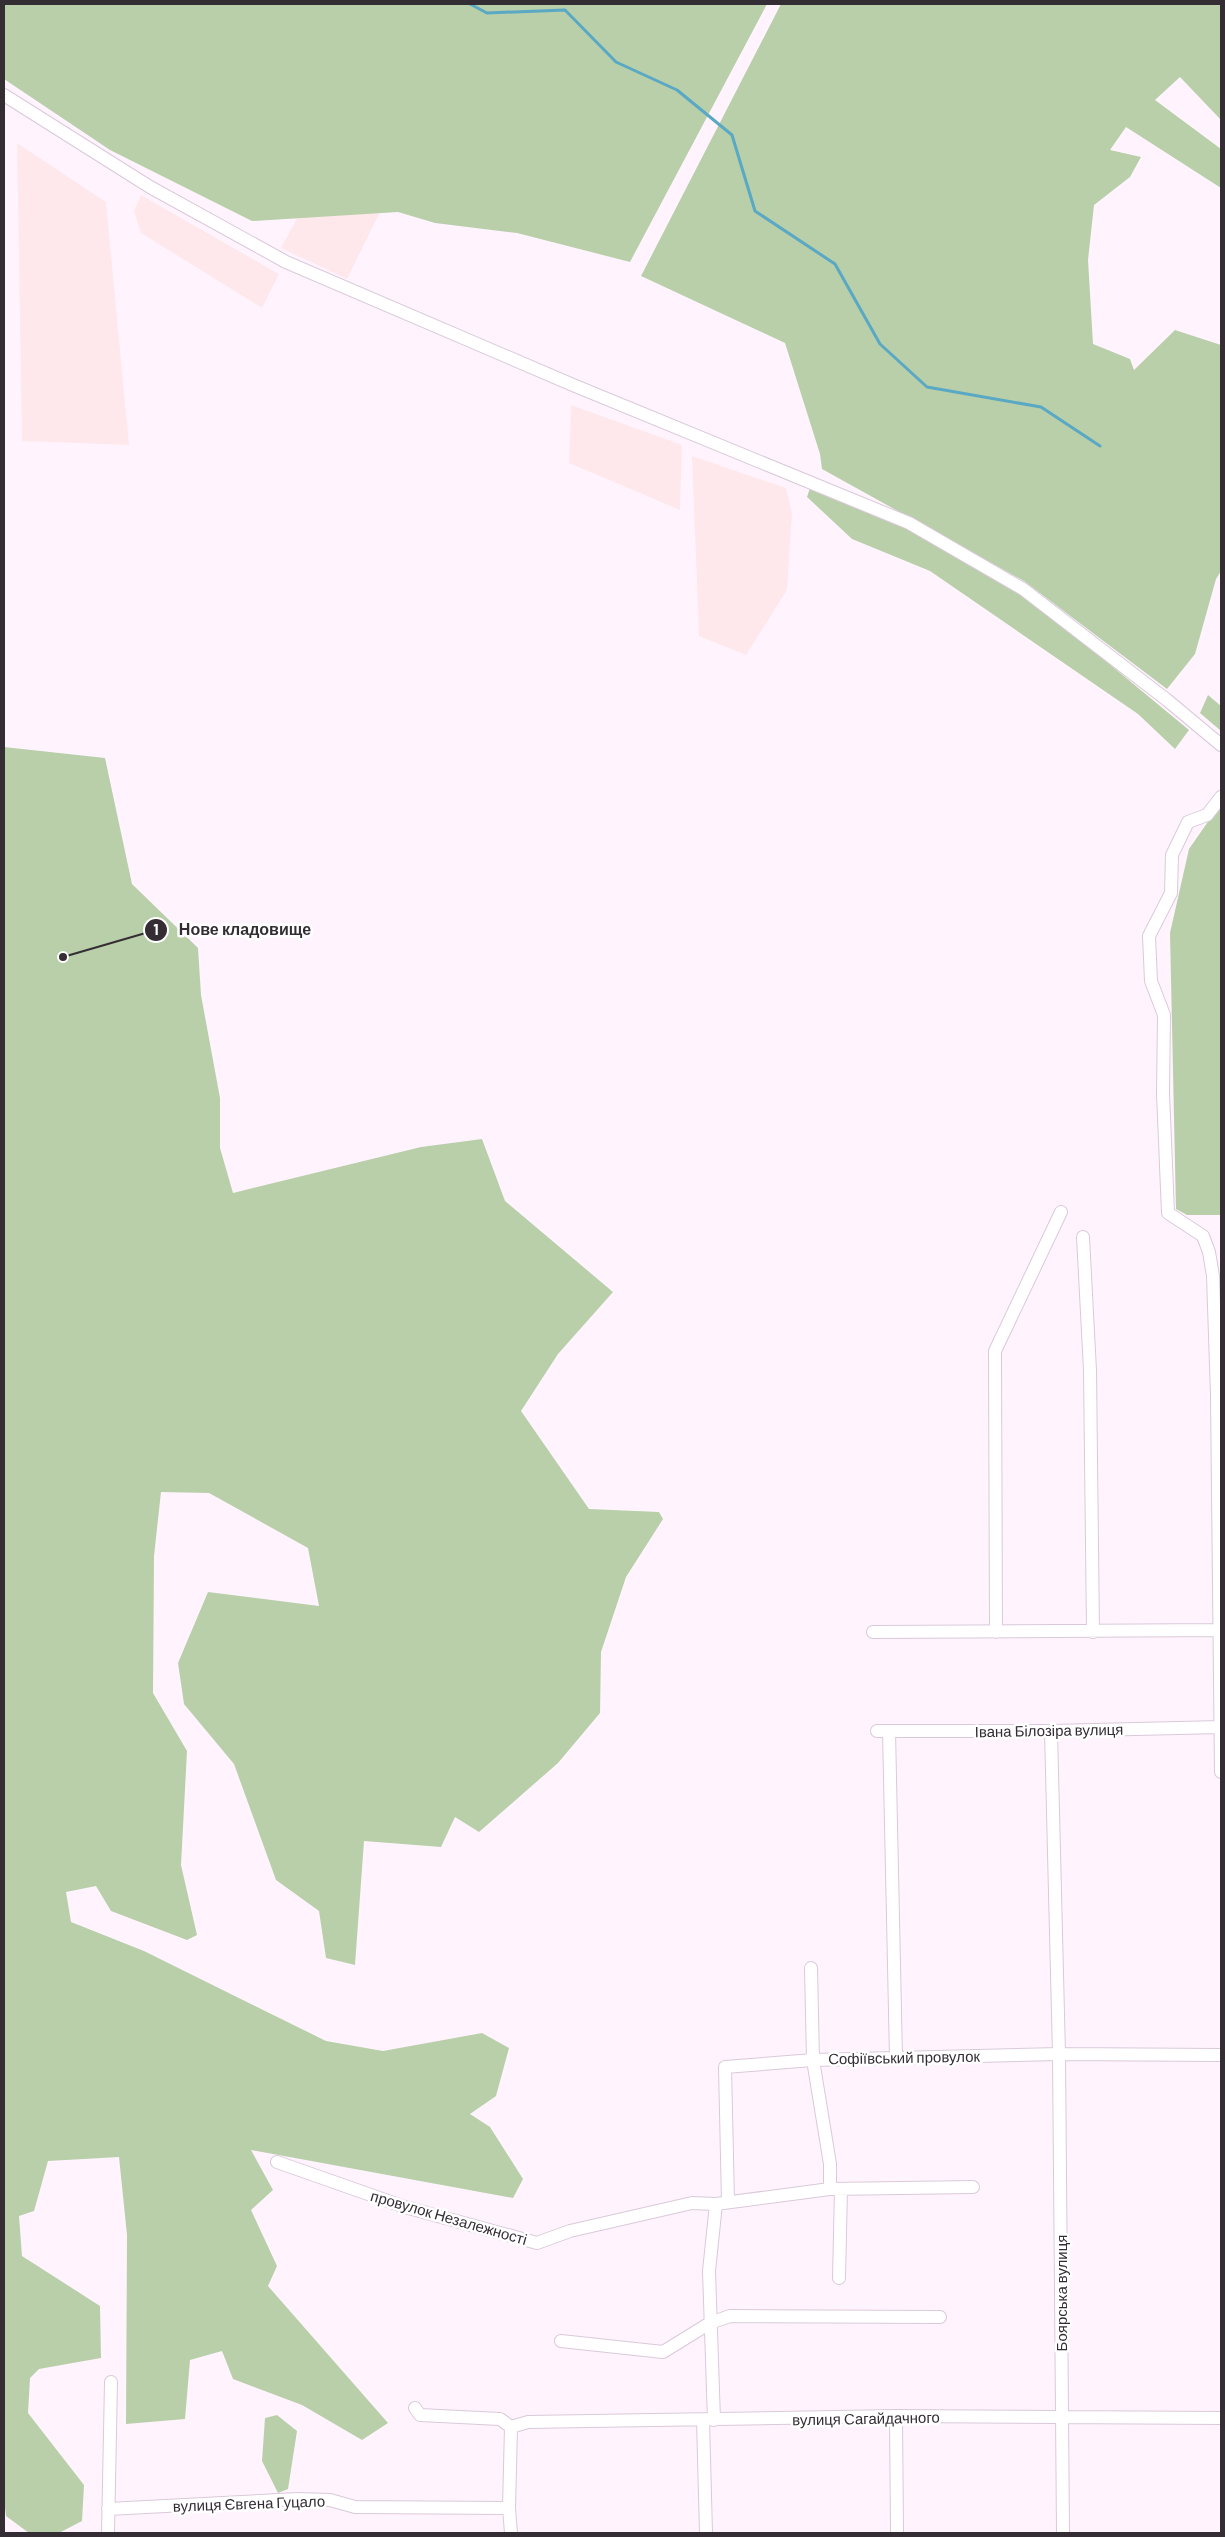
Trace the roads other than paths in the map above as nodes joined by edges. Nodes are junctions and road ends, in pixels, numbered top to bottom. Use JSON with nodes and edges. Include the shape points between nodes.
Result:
{"nodes":[{"id":1,"x":4,"y":95,"type":"edge"},
{"id":2,"x":1221,"y":745,"type":"edge"},
{"id":3,"x":1221,"y":797,"type":"edge"},
{"id":4,"x":1061,"y":1212,"type":"dead end"},
{"id":5,"x":1083,"y":1237,"type":"dead end"},
{"id":6,"x":1219,"y":1395,"type":"edge"},
{"id":7,"x":1219,"y":1630,"type":"junction"},
{"id":8,"x":873,"y":1632,"type":"dead end"},
{"id":9,"x":996,"y":1632,"type":"junction"},
{"id":10,"x":1093,"y":1632,"type":"junction"},
{"id":11,"x":1221,"y":1674,"type":"edge"},
{"id":12,"x":1221,"y":1727,"type":"edge"},
{"id":13,"x":1051,"y":1731,"type":"junction"},
{"id":14,"x":1221,"y":1772,"type":"edge"},
{"id":15,"x":811,"y":1968,"type":"dead end"},
{"id":16,"x":1059,"y":2054,"type":"junction"},
{"id":17,"x":1221,"y":2055,"type":"edge"},
{"id":18,"x":896,"y":2058,"type":"junction"},
{"id":19,"x":813,"y":2060,"type":"junction"},
{"id":20,"x":277,"y":2162,"type":"dead end"},
{"id":21,"x":973,"y":2187,"type":"dead end"},
{"id":22,"x":836,"y":2189,"type":"junction"},
{"id":23,"x":722,"y":2203,"type":"junction"},
{"id":24,"x":839,"y":2278,"type":"dead end"},
{"id":25,"x":940,"y":2317,"type":"dead end"},
{"id":26,"x":710,"y":2323,"type":"junction"},
{"id":27,"x":561,"y":2340,"type":"dead end"},
{"id":28,"x":111,"y":2382,"type":"dead end"},
{"id":29,"x":415,"y":2408,"type":"dead end"},
{"id":30,"x":896,"y":2416,"type":"junction"},
{"id":31,"x":1062,"y":2418,"type":"junction"},
{"id":32,"x":1221,"y":2418,"type":"edge"},
{"id":33,"x":708,"y":2420,"type":"junction"},
{"id":34,"x":511,"y":2427,"type":"junction"},
{"id":35,"x":508,"y":2508,"type":"junction"},
{"id":36,"x":108,"y":2509,"type":"junction"},
{"id":37,"x":108,"y":2533,"type":"edge"},
{"id":38,"x":511,"y":2533,"type":"edge"},
{"id":39,"x":706,"y":2533,"type":"edge"},
{"id":40,"x":897,"y":2533,"type":"edge"},
{"id":41,"x":1063,"y":2533,"type":"edge"}],
"edges":[{"from":1,"to":2,"type":"street","via":[[150,187],[286,262],[909,523],[1023,589]]},
{"from":3,"to":6,"type":"street","via":[[1207,815],[1188,822],[1172,855],[1171,893],[1149,936],[1151,981],[1164,1016],[1163,1094],[1168,1213],[1203,1236],[1209,1252]]},
{"from":4,"to":9,"type":"street","via":[[995,1351]]},
{"from":5,"to":10,"type":"street","via":[[1090,1370]]},
{"from":6,"to":7,"type":"street"},
{"from":7,"to":10,"type":"street"},
{"from":7,"to":11,"type":"street"},
{"from":8,"to":9,"type":"street"},
{"from":9,"to":10,"type":"street"},
{"from":11,"to":12,"type":"street"},
{"from":12,"to":13,"type":"street","name":"Івана Білозіра вулиця"},
{"from":12,"to":14,"type":"street"},
{"from":13,"to":16,"type":"street","name":"Боярська вулиця"},
{"from":13,"to":18,"type":"street","name":"Івана Білозіра вулиця","via":[[883,1731]]},
{"from":15,"to":19,"type":"street"},
{"from":16,"to":17,"type":"street","name":"Софіївський провулок"},
{"from":16,"to":18,"type":"street","name":"Софіївський провулок"},
{"from":16,"to":31,"type":"street","name":"Боярська вулиця"},
{"from":18,"to":19,"type":"street","name":"Софіївський провулок"},
{"from":19,"to":22,"type":"street","name":"Софіївський провулок"},
{"from":19,"to":23,"type":"street","via":[[725,2067]]},
{"from":20,"to":23,"type":"street","name":"провулок Незалежності","via":[[405,2207],[537,2242],[570,2231],[692,2203]]},
{"from":21,"to":22,"type":"street"},
{"from":22,"to":23,"type":"street","name":"провулок Незалежності"},
{"from":22,"to":24,"type":"street","name":"Софіївський провулок"},
{"from":23,"to":26,"type":"street","via":[[709,2271]]},
{"from":25,"to":26,"type":"street","via":[[730,2316]]},
{"from":26,"to":27,"type":"street","via":[[663,2352]]},
{"from":26,"to":33,"type":"street"},
{"from":28,"to":36,"type":"street"},
{"from":29,"to":34,"type":"street","via":[[420,2415],[500,2419]]},
{"from":30,"to":31,"type":"street","name":"вулиця Сагайдачного"},
{"from":30,"to":33,"type":"street","name":"вулиця Сагайдачного"},
{"from":30,"to":40,"type":"street"},
{"from":31,"to":32,"type":"street","name":"вулиця Сагайдачного"},
{"from":31,"to":41,"type":"street","name":"Боярська вулиця"},
{"from":33,"to":34,"type":"street","name":"вулиця Сагайдачного","via":[[528,2422]]},
{"from":33,"to":39,"type":"street"},
{"from":34,"to":35,"type":"street"},
{"from":35,"to":36,"type":"street","name":"вулиця Євгена Гуцало","via":[[355,2507],[330,2500],[298,2499]]},
{"from":35,"to":38,"type":"street"},
{"from":36,"to":37,"type":"street"}]}
